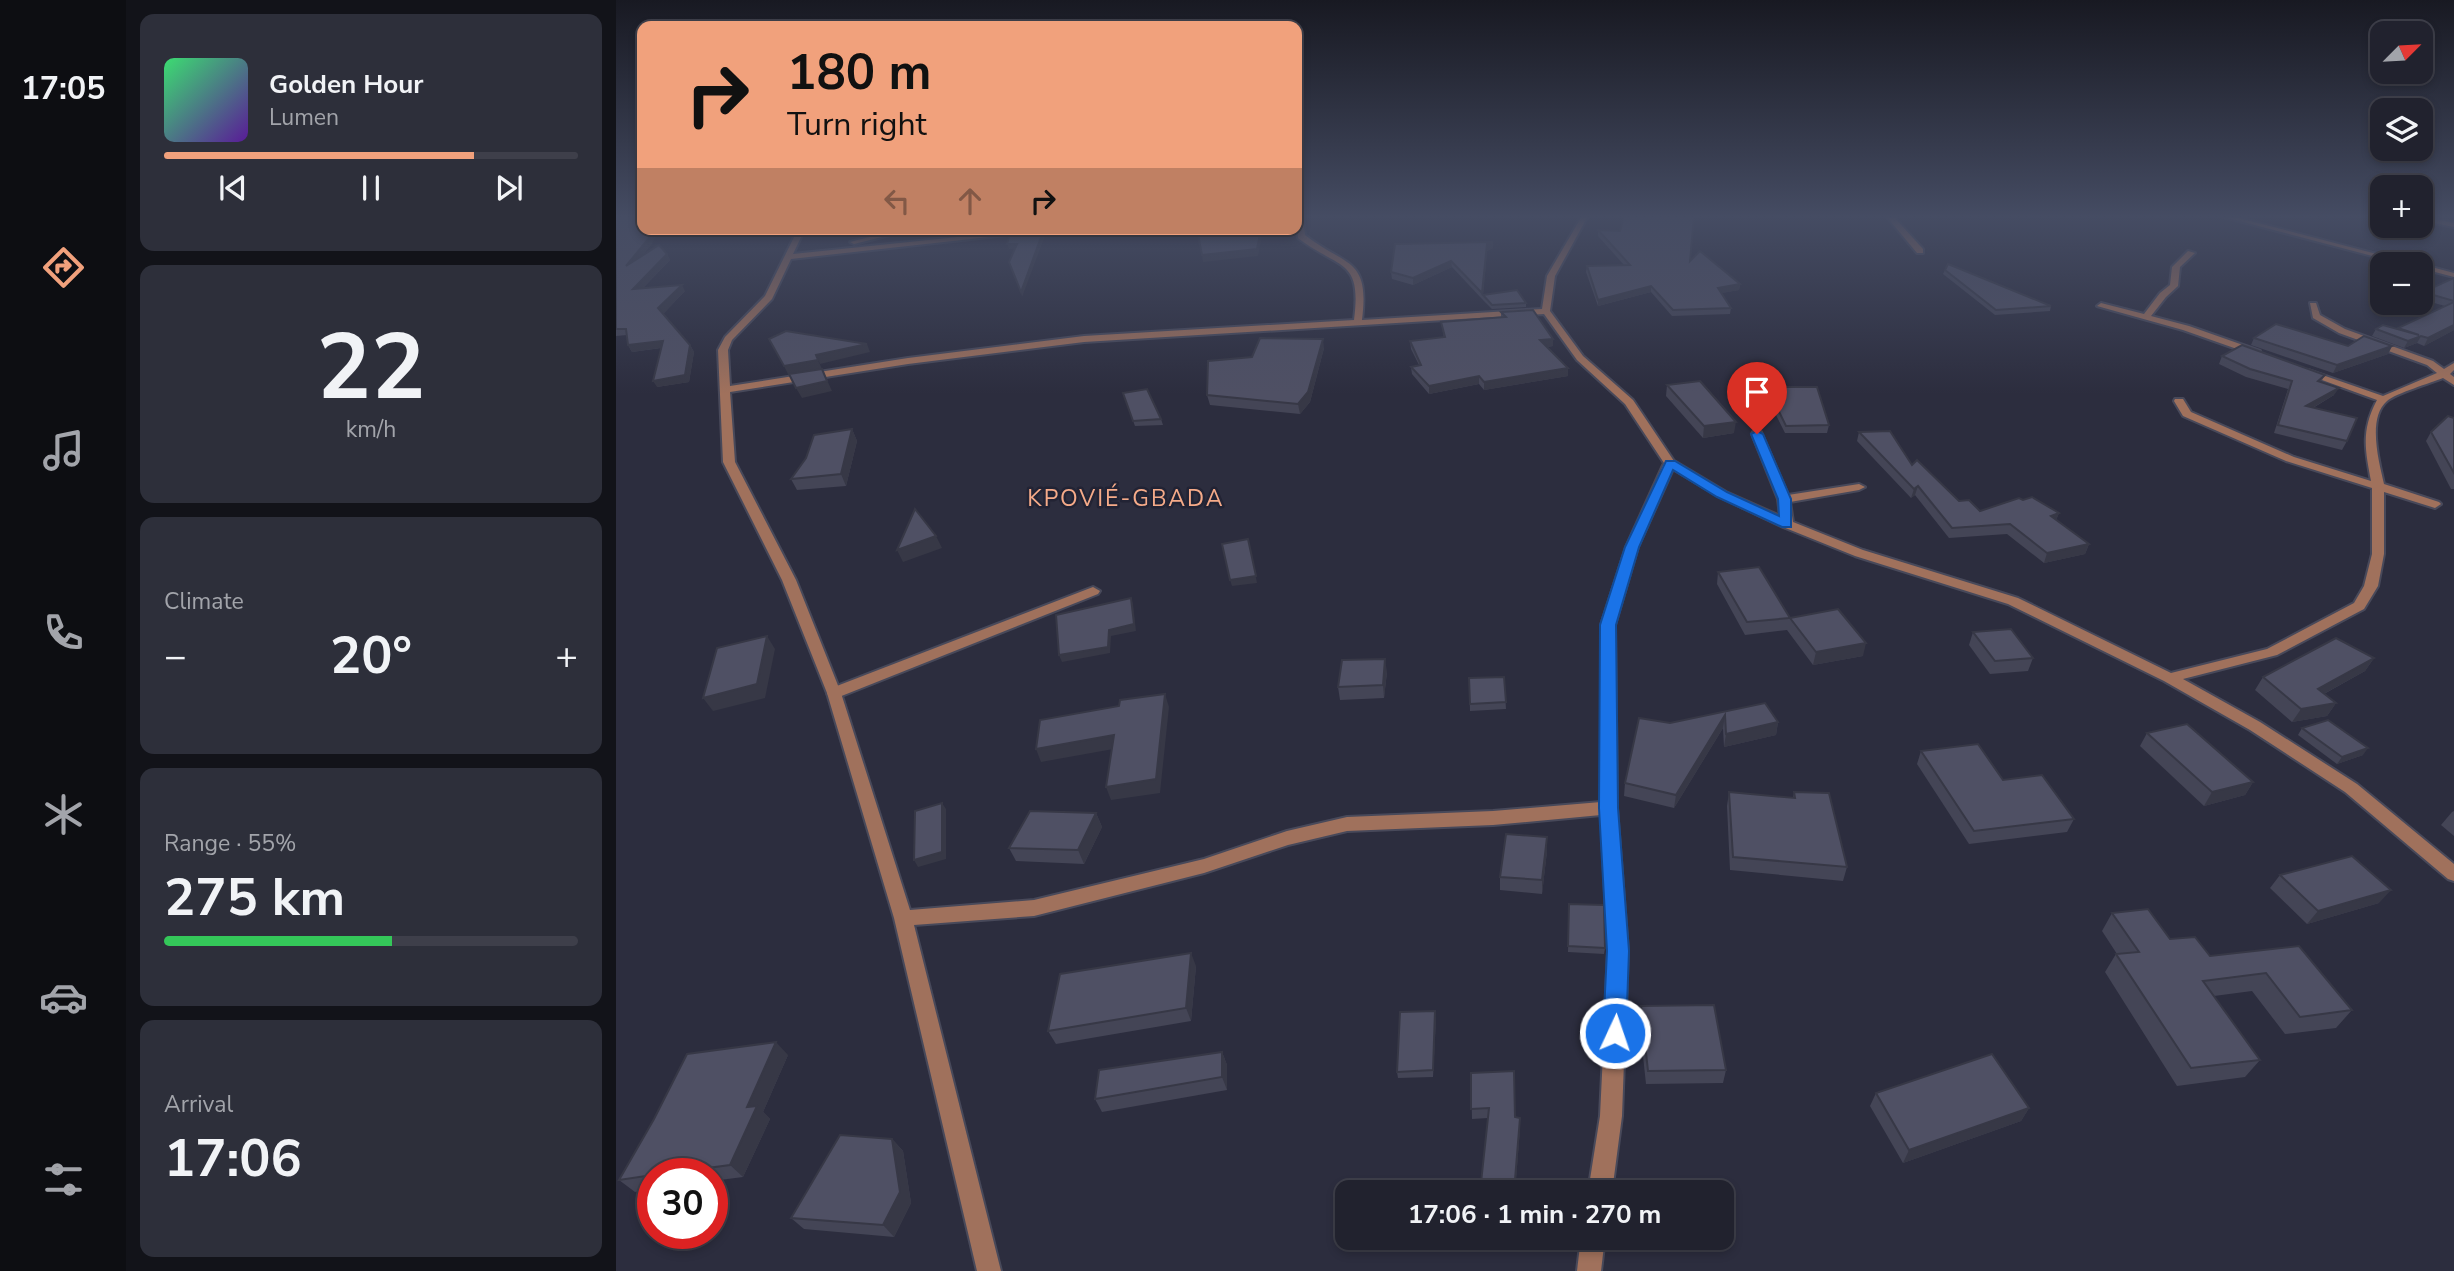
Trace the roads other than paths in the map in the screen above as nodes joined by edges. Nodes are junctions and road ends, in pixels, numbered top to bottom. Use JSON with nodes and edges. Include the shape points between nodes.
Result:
{"nodes":[{"id":1,"x":783,"y":275,"type":"edge"},
{"id":2,"x":1356,"y":275,"type":"edge"},
{"id":3,"x":1551,"y":275,"type":"edge"},
{"id":4,"x":2174,"y":275,"type":"edge"},
{"id":5,"x":2313,"y":305,"type":"dead end"},
{"id":6,"x":2101,"y":306,"type":"dead end"},
{"id":7,"x":1546,"y":311,"type":"junction"},
{"id":8,"x":2146,"y":317,"type":"junction"},
{"id":9,"x":1358,"y":320,"type":"junction"},
{"id":10,"x":2271,"y":359,"type":"edge"},
{"id":11,"x":2454,"y":366,"type":"edge"},
{"id":12,"x":2297,"y":369,"type":"edge"},
{"id":13,"x":2442,"y":375,"type":"junction"},
{"id":14,"x":2454,"y":382,"type":"edge"},
{"id":15,"x":724,"y":390,"type":"junction"},
{"id":16,"x":2383,"y":399,"type":"junction"},
{"id":17,"x":2179,"y":401,"type":"dead end"},
{"id":18,"x":1757,"y":434,"type":"dead end"},
{"id":19,"x":1670,"y":463,"type":"junction"},
{"id":20,"x":2378,"y":485,"type":"junction"},
{"id":21,"x":1859,"y":487,"type":"dead end"},
{"id":22,"x":1784,"y":499,"type":"junction"},
{"id":23,"x":2435,"y":504,"type":"dead end"},
{"id":24,"x":1787,"y":524,"type":"junction"},
{"id":25,"x":1093,"y":591,"type":"dead end"},
{"id":26,"x":2169,"y":678,"type":"junction"},
{"id":27,"x":834,"y":693,"type":"junction"},
{"id":28,"x":1609,"y":808,"type":"junction"},
{"id":29,"x":2454,"y":874,"type":"edge"},
{"id":30,"x":903,"y":918,"type":"junction"},
{"id":31,"x":1602,"y":1180,"type":"edge"},
{"id":32,"x":1591,"y":1250,"type":"edge"},
{"id":33,"x":989,"y":1271,"type":"edge"},
{"id":34,"x":1588,"y":1271,"type":"edge"}],
"edges":[{"from":1,"to":15,"type":"street","via":[[769,298],[728,339],[723,350]]},
{"from":2,"to":9,"type":"street","via":[[1364,292]]},
{"from":3,"to":7,"type":"street"},
{"from":4,"to":8,"type":"street","via":[[2174,286]]},
{"from":5,"to":13,"type":"street","via":[[2316,316],[2328,323],[2430,363],[2440,368]]},
{"from":6,"to":8,"type":"street"},
{"from":7,"to":9,"type":"street"},
{"from":7,"to":19,"type":"street","via":[[1580,358],[1629,402]]},
{"from":8,"to":10,"type":"street"},
{"from":9,"to":15,"type":"street","via":[[1084,339]]},
{"from":11,"to":13,"type":"street"},
{"from":12,"to":16,"type":"street"},
{"from":13,"to":14,"type":"street"},
{"from":13,"to":16,"type":"street"},
{"from":15,"to":27,"type":"street","via":[[729,462],[789,579]]},
{"from":16,"to":20,"type":"street","via":[[2372,419],[2370,448]]},
{"from":17,"to":20,"type":"street","via":[[2187,414],[2290,459]]},
{"from":18,"to":22,"type":"street"},
{"from":19,"to":24,"type":"street"},
{"from":19,"to":28,"type":"street","via":[[1632,547],[1608,625]]},
{"from":20,"to":23,"type":"street"},
{"from":20,"to":26,"type":"street","via":[[2378,554],[2371,586],[2359,606],[2272,652]]},
{"from":21,"to":22,"type":"street"},
{"from":22,"to":24,"type":"street"},
{"from":24,"to":26,"type":"street","via":[[1859,553],[2014,601]]},
{"from":25,"to":27,"type":"street"},
{"from":26,"to":29,"type":"street","via":[[2351,788]]},
{"from":27,"to":30,"type":"street"},
{"from":28,"to":30,"type":"street","via":[[1347,824],[1034,908]]},
{"from":28,"to":31,"type":"street","via":[[1618,951],[1611,1116]]},
{"from":30,"to":33,"type":"street"},
{"from":32,"to":34,"type":"street"}]}
